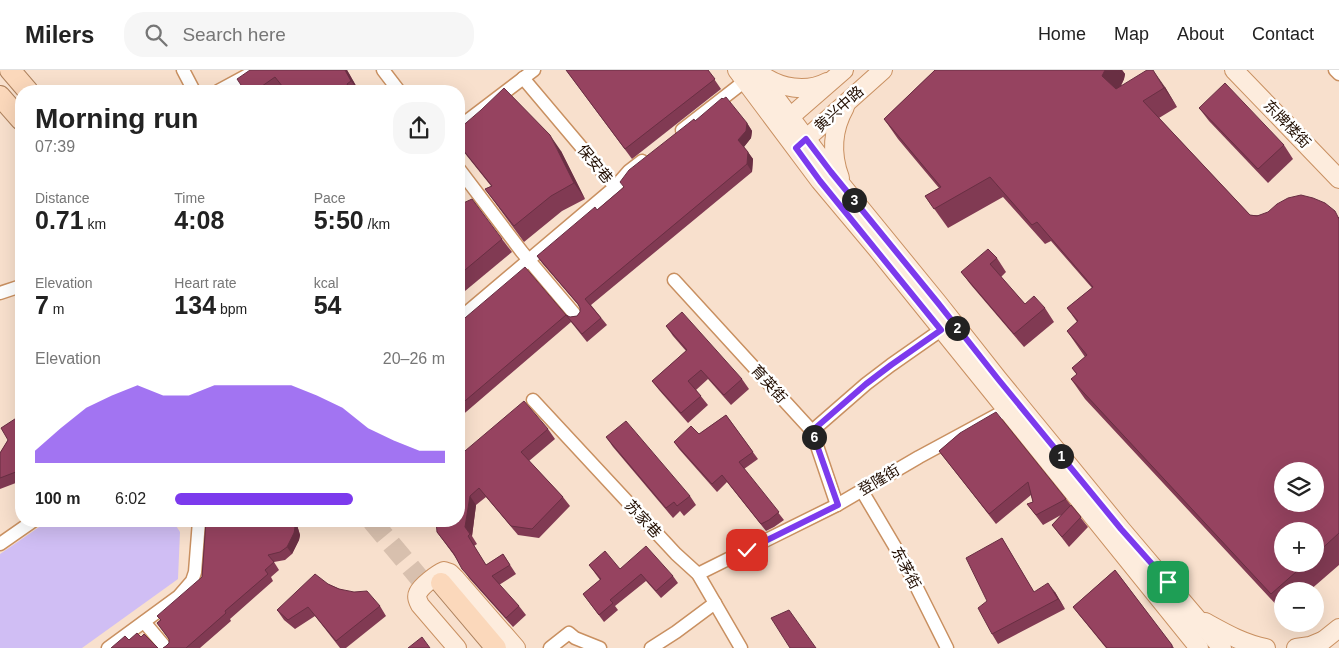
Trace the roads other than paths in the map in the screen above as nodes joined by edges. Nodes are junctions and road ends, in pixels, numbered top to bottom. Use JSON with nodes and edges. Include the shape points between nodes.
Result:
{"nodes":[{"id":1,"x":10,"y":70,"type":"edge"},
{"id":2,"x":183,"y":70,"type":"edge"},
{"id":3,"x":257,"y":70,"type":"edge"},
{"id":4,"x":383,"y":70,"type":"edge"},
{"id":5,"x":534,"y":70,"type":"edge"},
{"id":6,"x":883,"y":70,"type":"edge"},
{"id":7,"x":1234,"y":70,"type":"edge"},
{"id":8,"x":1335,"y":70,"type":"edge"},
{"id":9,"x":748,"y":73,"type":"edge"},
{"id":10,"x":839,"y":74,"type":"edge"},
{"id":11,"x":1339,"y":74,"type":"edge"},
{"id":12,"x":523,"y":78,"type":"junction"},
{"id":13,"x":23,"y":85,"type":"edge"},
{"id":14,"x":191,"y":85,"type":"edge"},
{"id":15,"x":229,"y":85,"type":"edge"},
{"id":16,"x":394,"y":85,"type":"edge"},
{"id":17,"x":0,"y":96,"type":"edge"},
{"id":18,"x":850,"y":100,"type":"junction"},
{"id":19,"x":15,"y":113,"type":"edge"},
{"id":20,"x":784,"y":121,"type":"junction"},
{"id":21,"x":465,"y":122,"type":"edge"},
{"id":22,"x":673,"y":137,"type":"edge"},
{"id":23,"x":801,"y":144,"type":"junction"},
{"id":24,"x":651,"y":154,"type":"edge"},
{"id":25,"x":465,"y":178,"type":"edge"},
{"id":26,"x":1339,"y":179,"type":"edge"},
{"id":27,"x":615,"y":186,"type":"junction"},
{"id":28,"x":846,"y":190,"type":"junction"},
{"id":29,"x":529,"y":260,"type":"junction"},
{"id":30,"x":674,"y":280,"type":"dead end"},
{"id":31,"x":15,"y":288,"type":"edge"},
{"id":32,"x":0,"y":293,"type":"edge"},
{"id":33,"x":465,"y":314,"type":"edge"},
{"id":34,"x":577,"y":317,"type":"edge"},
{"id":35,"x":941,"y":330,"type":"junction"},
{"id":36,"x":532,"y":400,"type":"dead end"},
{"id":37,"x":1006,"y":410,"type":"junction"},
{"id":38,"x":812,"y":431,"type":"junction"},
{"id":39,"x":862,"y":490,"type":"junction"},
{"id":40,"x":838,"y":505,"type":"junction"},
{"id":41,"x":24,"y":527,"type":"edge"},
{"id":42,"x":199,"y":527,"type":"edge"},
{"id":43,"x":0,"y":544,"type":"edge"},
{"id":44,"x":698,"y":574,"type":"junction"},
{"id":45,"x":715,"y":603,"type":"junction"},
{"id":46,"x":1197,"y":618,"type":"junction"},
{"id":47,"x":144,"y":622,"type":"junction"},
{"id":48,"x":1339,"y":628,"type":"edge"},
{"id":49,"x":1318,"y":645,"type":"edge"},
{"id":50,"x":108,"y":648,"type":"edge"},
{"id":51,"x":166,"y":648,"type":"edge"},
{"id":52,"x":457,"y":648,"type":"edge"},
{"id":53,"x":479,"y":648,"type":"edge"},
{"id":54,"x":496,"y":648,"type":"edge"},
{"id":55,"x":516,"y":648,"type":"edge"},
{"id":56,"x":550,"y":648,"type":"edge"},
{"id":57,"x":600,"y":648,"type":"edge"},
{"id":58,"x":651,"y":648,"type":"edge"},
{"id":59,"x":741,"y":648,"type":"edge"},
{"id":60,"x":948,"y":648,"type":"edge"},
{"id":61,"x":1199,"y":648,"type":"edge"},
{"id":62,"x":1222,"y":648,"type":"edge"},
{"id":63,"x":1266,"y":648,"type":"edge"},
{"id":64,"x":1296,"y":648,"type":"edge"}],
"edges":[{"from":1,"to":13,"type":"main road"},
{"from":2,"to":14,"type":"street"},
{"from":3,"to":15,"type":"street"},
{"from":4,"to":16,"type":"street"},
{"from":5,"to":12,"type":"street"},
{"from":6,"to":18,"type":"main road","name":"黄兴中路"},
{"from":7,"to":26,"type":"main road","name":"东牌楼街"},
{"from":8,"to":11,"type":"street"},
{"from":9,"to":10,"type":"main road","via":[[804,88],[814,87]]},
{"from":9,"to":20,"type":"main road"},
{"from":9,"to":22,"type":"street"},
{"from":10,"to":20,"type":"main road","name":"黄兴中路"},
{"from":12,"to":21,"type":"street"},
{"from":12,"to":27,"type":"street","name":"保安巷"},
{"from":17,"to":19,"type":"main road"},
{"from":18,"to":23,"type":"main road","name":"黄兴中路"},
{"from":18,"to":28,"type":"main road","via":[[838,119],[834,144],[834,158]]},
{"from":20,"to":23,"type":"main road"},
{"from":23,"to":28,"type":"main road"},
{"from":23,"to":35,"type":"main road","via":[[820,181]]},
{"from":24,"to":27,"type":"street"},
{"from":25,"to":29,"type":"street"},
{"from":27,"to":29,"type":"street","name":"保安巷"},
{"from":28,"to":46,"type":"main road","via":[[1115,522]]},
{"from":29,"to":33,"type":"street","name":"保安巷"},
{"from":29,"to":34,"type":"street"},
{"from":30,"to":38,"type":"street","name":"育英街"},
{"from":31,"to":32,"type":"street"},
{"from":35,"to":37,"type":"main road"},
{"from":35,"to":38,"type":"street","via":[[866,384]]},
{"from":36,"to":44,"type":"street","name":"苏家巷"},
{"from":37,"to":39,"type":"street","name":"登隆街","via":[[918,456]]},
{"from":37,"to":61,"type":"main road"},
{"from":38,"to":40,"type":"street","name":"育英街"},
{"from":39,"to":40,"type":"street","name":"登隆街"},
{"from":39,"to":60,"type":"street","name":"东茅街"},
{"from":40,"to":44,"type":"street","name":"登隆街"},
{"from":41,"to":43,"type":"street"},
{"from":42,"to":47,"type":"street","via":[[192,582]]},
{"from":44,"to":45,"type":"street","name":"苏家巷"},
{"from":45,"to":58,"type":"street"},
{"from":45,"to":59,"type":"street","name":"苏家巷"},
{"from":46,"to":62,"type":"main road"},
{"from":46,"to":63,"type":"main road","via":[[1234,638]]},
{"from":47,"to":50,"type":"street"},
{"from":47,"to":51,"type":"street"},
{"from":48,"to":49,"type":"main road"},
{"from":49,"to":64,"type":"main road"},
{"from":52,"to":55,"type":"main road","via":[[417,599],[421,589],[444,571],[455,578]]},
{"from":53,"to":54,"type":"main road","via":[[436,587]]},
{"from":56,"to":57,"type":"street","via":[[569,633]]}]}
